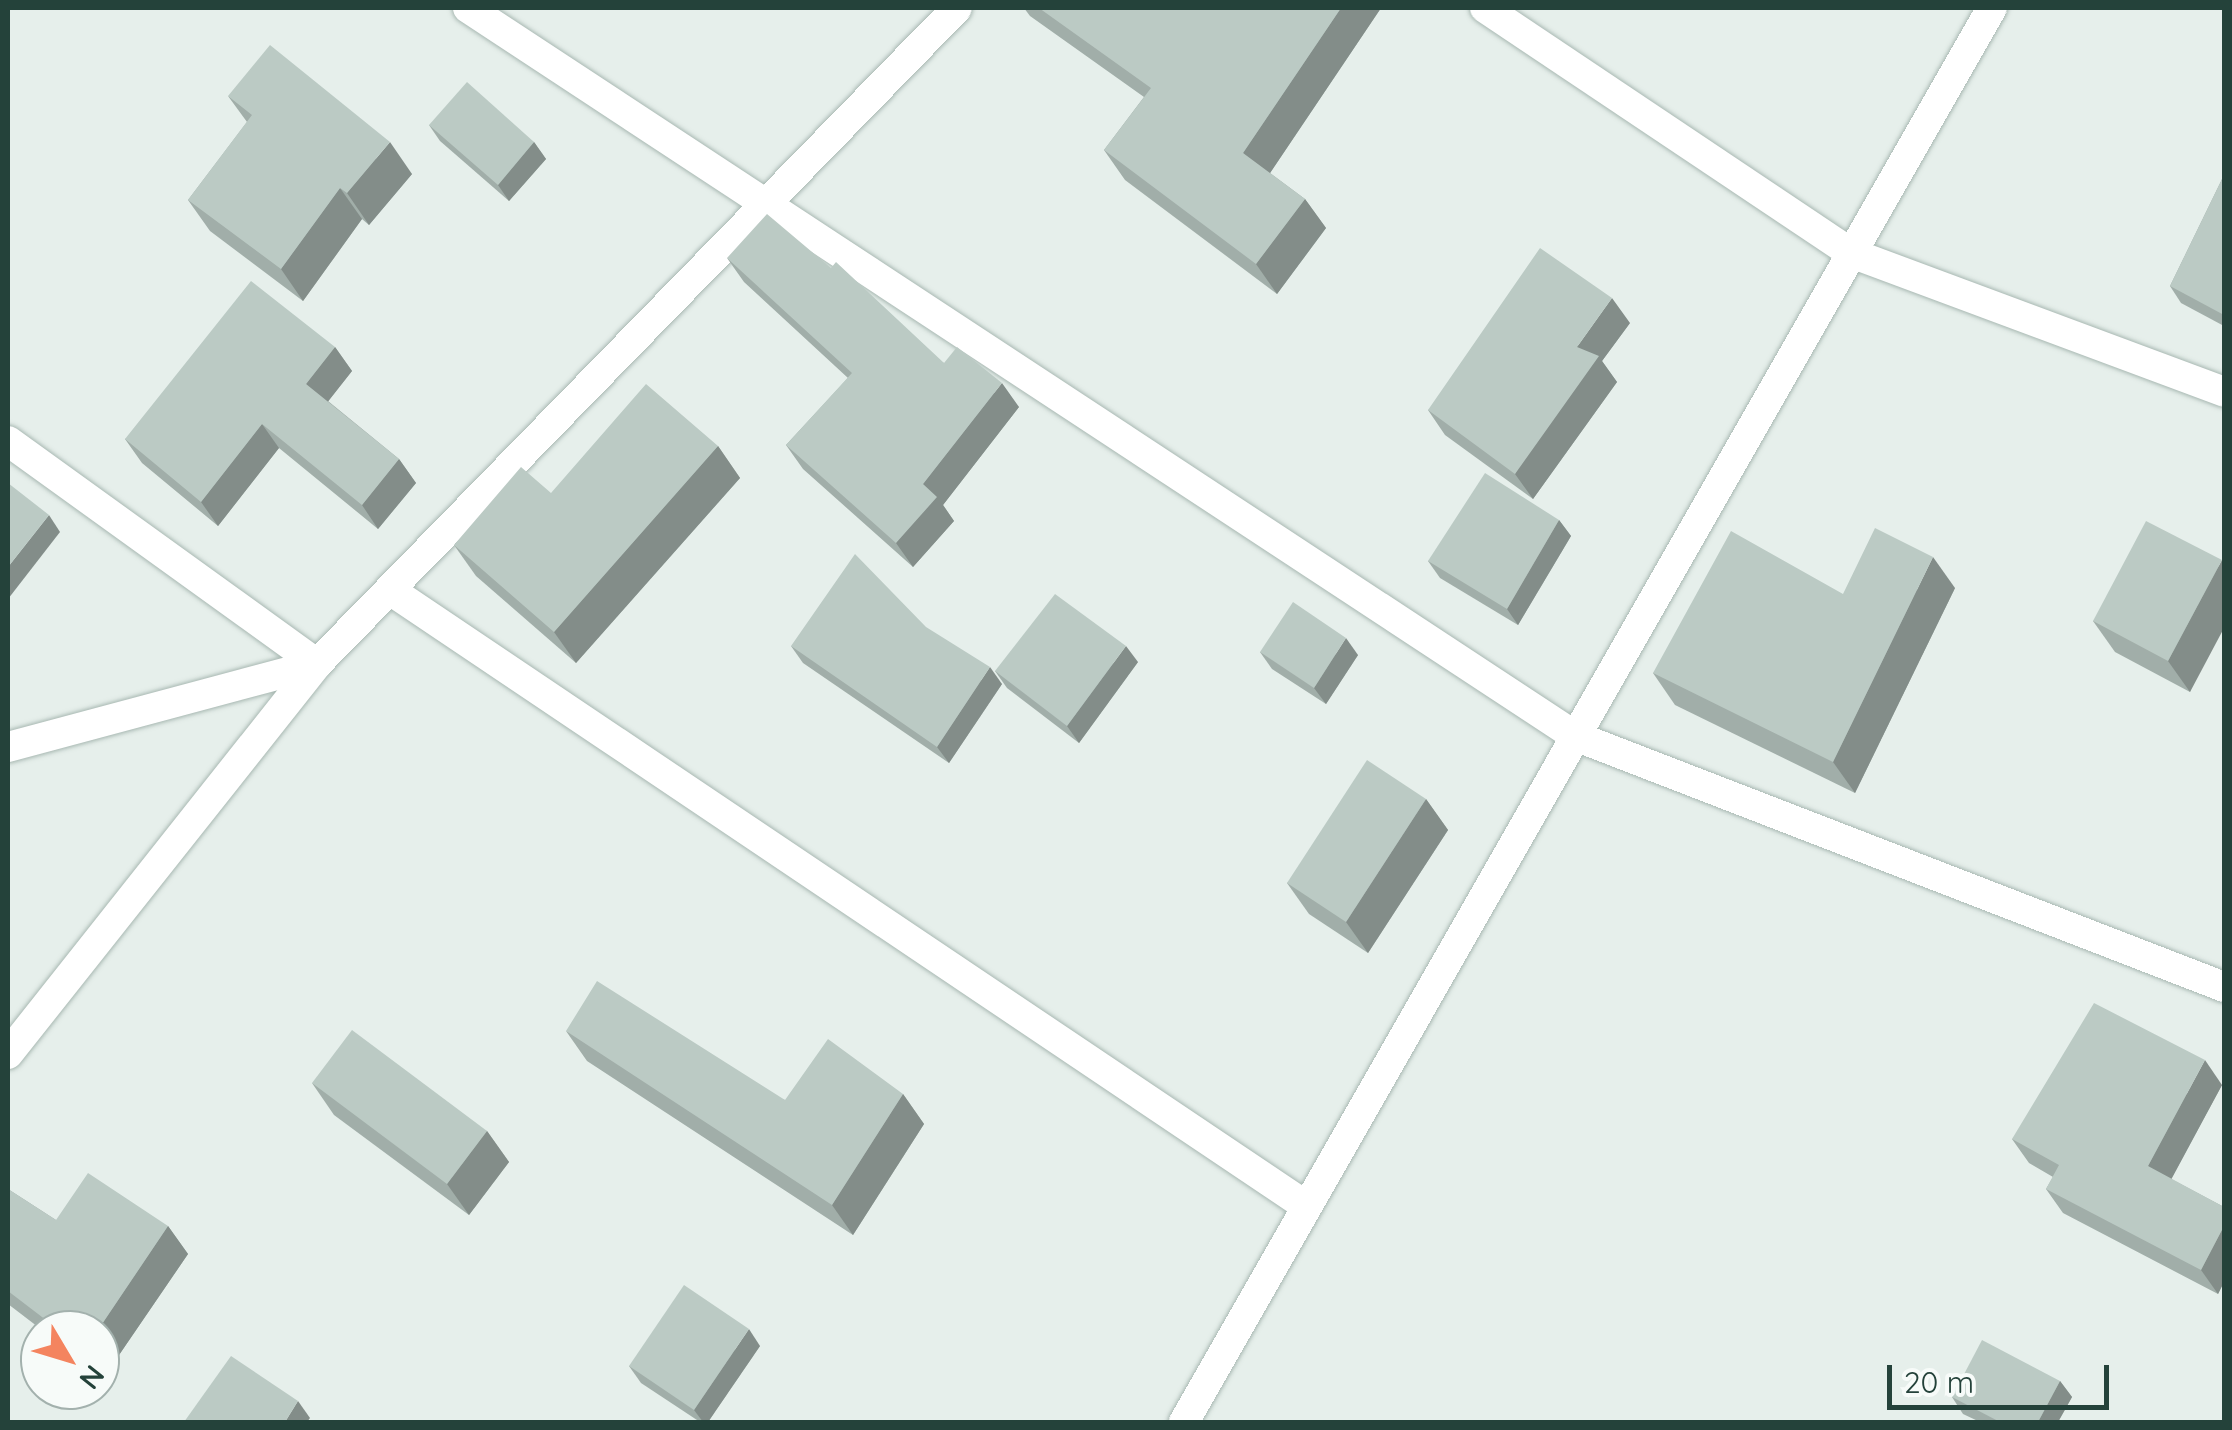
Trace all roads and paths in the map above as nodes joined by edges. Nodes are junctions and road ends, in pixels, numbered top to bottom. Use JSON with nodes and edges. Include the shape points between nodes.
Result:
{"nodes":[{"id":1,"x":468,"y":8,"type":"edge"},
{"id":2,"x":957,"y":8,"type":"edge"},
{"id":3,"x":1485,"y":8,"type":"edge"},
{"id":4,"x":1992,"y":8,"type":"edge"},
{"id":5,"x":774,"y":201,"type":"junction"},
{"id":6,"x":1851,"y":253,"type":"junction"},
{"id":7,"x":2224,"y":392,"type":"edge"},
{"id":8,"x":8,"y":441,"type":"edge"},
{"id":9,"x":390,"y":590,"type":"junction"},
{"id":10,"x":317,"y":664,"type":"junction"},
{"id":11,"x":1575,"y":736,"type":"junction"},
{"id":12,"x":8,"y":747,"type":"edge"},
{"id":13,"x":2224,"y":987,"type":"edge"},
{"id":14,"x":8,"y":1054,"type":"edge"},
{"id":15,"x":1306,"y":1206,"type":"junction"},
{"id":16,"x":1184,"y":1422,"type":"edge"}],
"edges":[{"from":1,"to":5,"type":"street"},
{"from":2,"to":5,"type":"street"},
{"from":3,"to":6,"type":"street"},
{"from":4,"to":6,"type":"street"},
{"from":5,"to":9,"type":"street"},
{"from":5,"to":11,"type":"street"},
{"from":6,"to":7,"type":"street"},
{"from":6,"to":11,"type":"street"},
{"from":8,"to":10,"type":"street"},
{"from":9,"to":10,"type":"street"},
{"from":9,"to":15,"type":"street"},
{"from":10,"to":12,"type":"street"},
{"from":10,"to":14,"type":"street"},
{"from":11,"to":13,"type":"street"},
{"from":11,"to":15,"type":"street"},
{"from":15,"to":16,"type":"street"}]}
